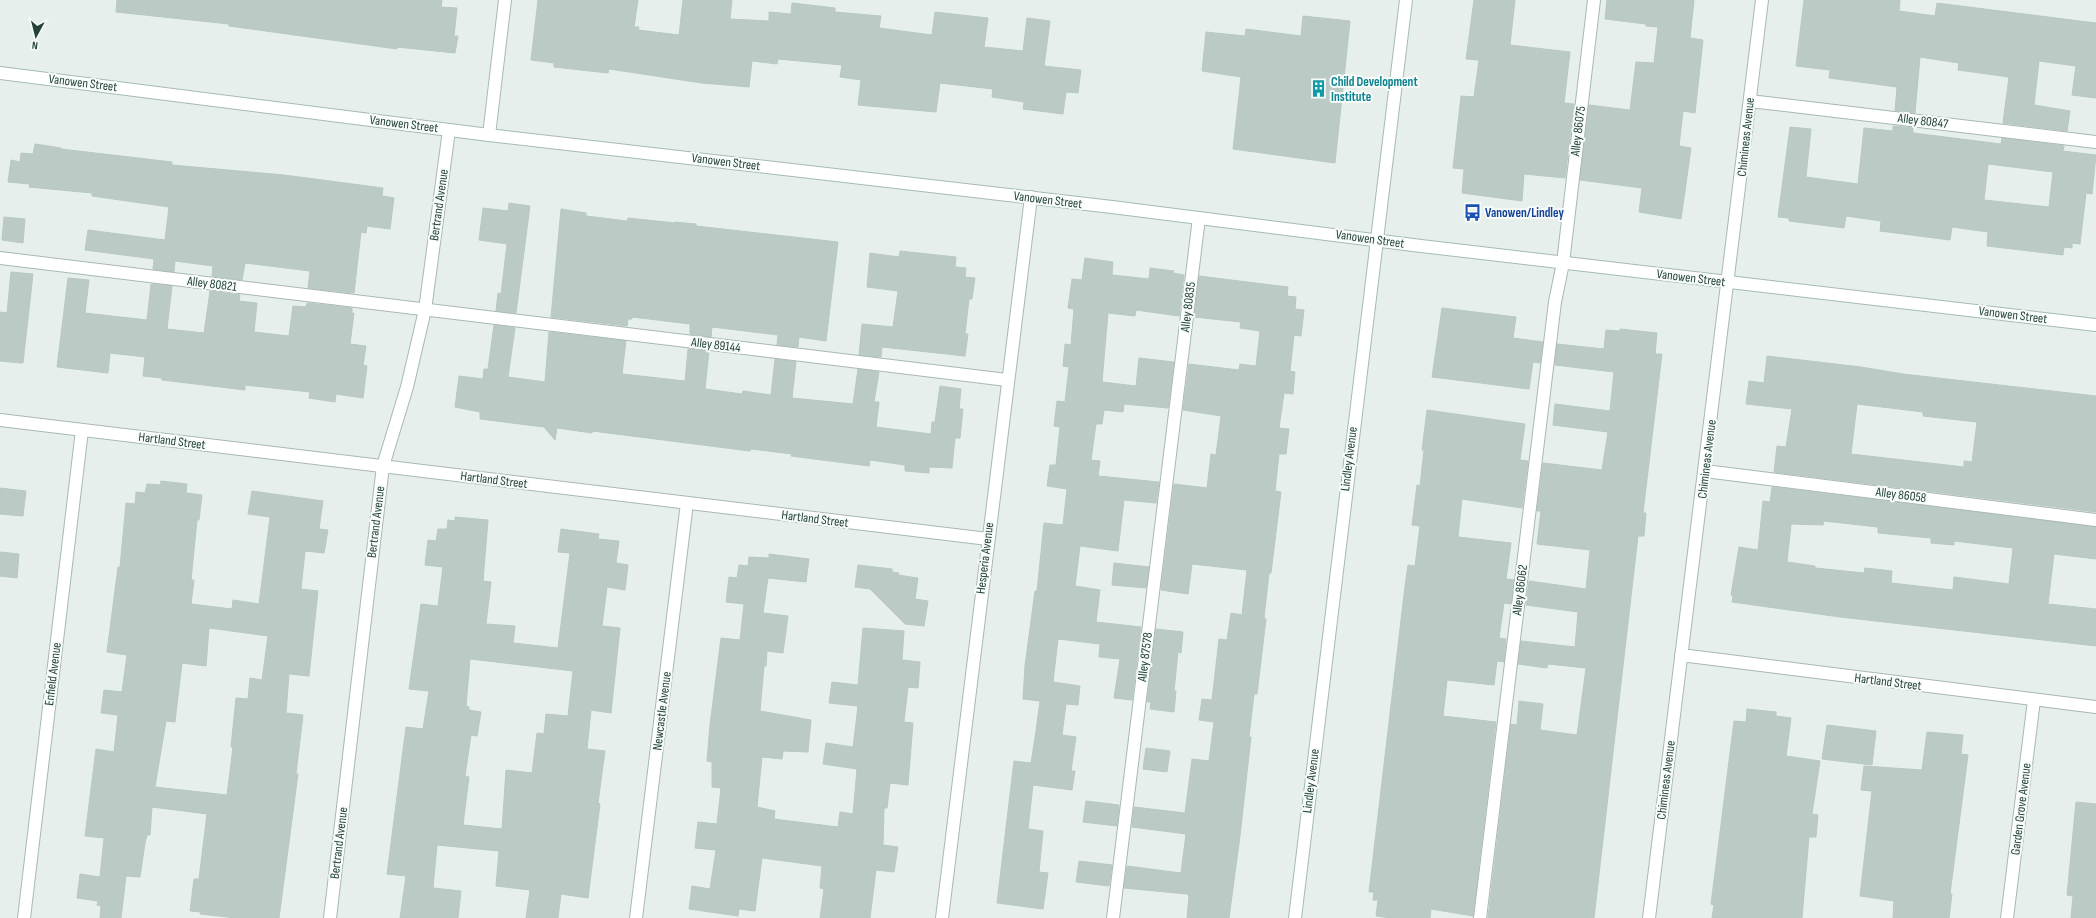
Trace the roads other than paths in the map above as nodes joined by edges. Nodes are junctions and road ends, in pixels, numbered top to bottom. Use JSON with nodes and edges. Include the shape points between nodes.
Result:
{"nodes":[{"id":1,"x":505,"y":0,"type":"edge"},
{"id":2,"x":1406,"y":0,"type":"edge"},
{"id":3,"x":1594,"y":0,"type":"edge"},
{"id":4,"x":1762,"y":0,"type":"edge"},
{"id":5,"x":0,"y":73,"type":"edge"},
{"id":6,"x":1750,"y":101,"type":"junction"},
{"id":7,"x":449,"y":130,"type":"junction"},
{"id":8,"x":489,"y":135,"type":"junction"},
{"id":9,"x":2096,"y":142,"type":"edge"},
{"id":10,"x":1031,"y":197,"type":"junction"},
{"id":11,"x":1199,"y":218,"type":"junction"},
{"id":12,"x":1377,"y":239,"type":"junction"},
{"id":13,"x":0,"y":258,"type":"edge"},
{"id":14,"x":1562,"y":263,"type":"junction"},
{"id":15,"x":1728,"y":282,"type":"junction"},
{"id":16,"x":425,"y":310,"type":"junction"},
{"id":17,"x":2096,"y":325,"type":"edge"},
{"id":18,"x":1007,"y":380,"type":"junction"},
{"id":19,"x":1177,"y":396,"type":"joint"},
{"id":20,"x":0,"y":420,"type":"edge"},
{"id":21,"x":82,"y":430,"type":"junction"},
{"id":22,"x":383,"y":466,"type":"junction"},
{"id":23,"x":1705,"y":471,"type":"junction"},
{"id":24,"x":687,"y":503,"type":"junction"},
{"id":25,"x":2096,"y":520,"type":"edge"},
{"id":26,"x":988,"y":539,"type":"junction"},
{"id":27,"x":1681,"y":655,"type":"junction"},
{"id":28,"x":2034,"y":700,"type":"junction"},
{"id":29,"x":2096,"y":707,"type":"edge"},
{"id":30,"x":24,"y":918,"type":"edge"},
{"id":31,"x":330,"y":918,"type":"edge"},
{"id":32,"x":636,"y":918,"type":"edge"},
{"id":33,"x":942,"y":918,"type":"edge"},
{"id":34,"x":1113,"y":918,"type":"edge"},
{"id":35,"x":1295,"y":918,"type":"edge"},
{"id":36,"x":1480,"y":918,"type":"edge"},
{"id":37,"x":1649,"y":918,"type":"edge"},
{"id":38,"x":2007,"y":918,"type":"edge"}],
"edges":[{"from":1,"to":8,"type":"street"},
{"from":2,"to":12,"type":"street","name":"Lindley Avenue"},
{"from":3,"to":14,"type":"street","name":"Alley 86075"},
{"from":4,"to":6,"type":"street","name":"Chimineas Avenue"},
{"from":5,"to":7,"type":"street","name":"Vanowen Street"},
{"from":6,"to":9,"type":"street","name":"Alley 80847"},
{"from":6,"to":15,"type":"street","name":"Chimineas Avenue"},
{"from":7,"to":8,"type":"street","name":"Vanowen Street"},
{"from":7,"to":16,"type":"street","name":"Bertrand Avenue"},
{"from":8,"to":10,"type":"street","name":"Vanowen Street"},
{"from":10,"to":11,"type":"street","name":"Vanowen Street"},
{"from":10,"to":18,"type":"street","name":"Hesperia Avenue"},
{"from":11,"to":12,"type":"street","name":"Vanowen Street"},
{"from":11,"to":19,"type":"street","name":"Alley 80835"},
{"from":12,"to":14,"type":"street","name":"Vanowen Street"},
{"from":12,"to":35,"type":"street","name":"Lindley Avenue"},
{"from":13,"to":16,"type":"street","name":"Alley 80821"},
{"from":14,"to":15,"type":"street","name":"Vanowen Street"},
{"from":14,"to":36,"type":"street","name":"Alley 86062","via":[[1555,302]]},
{"from":15,"to":17,"type":"street","name":"Vanowen Street"},
{"from":15,"to":23,"type":"street","name":"Chimineas Avenue"},
{"from":16,"to":18,"type":"street","name":"Alley 89144"},
{"from":16,"to":22,"type":"street","name":"Bertrand Avenue","via":[[407,387]]},
{"from":18,"to":26,"type":"street","name":"Hesperia Avenue"},
{"from":19,"to":34,"type":"street","name":"Alley 87578"},
{"from":20,"to":21,"type":"street","name":"Hartland Street"},
{"from":21,"to":22,"type":"street","name":"Hartland Street"},
{"from":21,"to":30,"type":"street","name":"Enfield Avenue"},
{"from":22,"to":24,"type":"street","name":"Hartland Street"},
{"from":22,"to":31,"type":"street","name":"Bertrand Avenue"},
{"from":23,"to":25,"type":"street","name":"Alley 86058"},
{"from":23,"to":27,"type":"street","name":"Chimineas Avenue"},
{"from":24,"to":26,"type":"street","name":"Hartland Street"},
{"from":24,"to":32,"type":"street","name":"Newcastle Avenue"},
{"from":26,"to":33,"type":"street","name":"Hesperia Avenue"},
{"from":27,"to":28,"type":"street","name":"Hartland Street"},
{"from":27,"to":37,"type":"street","name":"Chimineas Avenue"},
{"from":28,"to":29,"type":"street","name":"Hartland Street"},
{"from":28,"to":38,"type":"street","name":"Garden Grove Avenue"}]}
